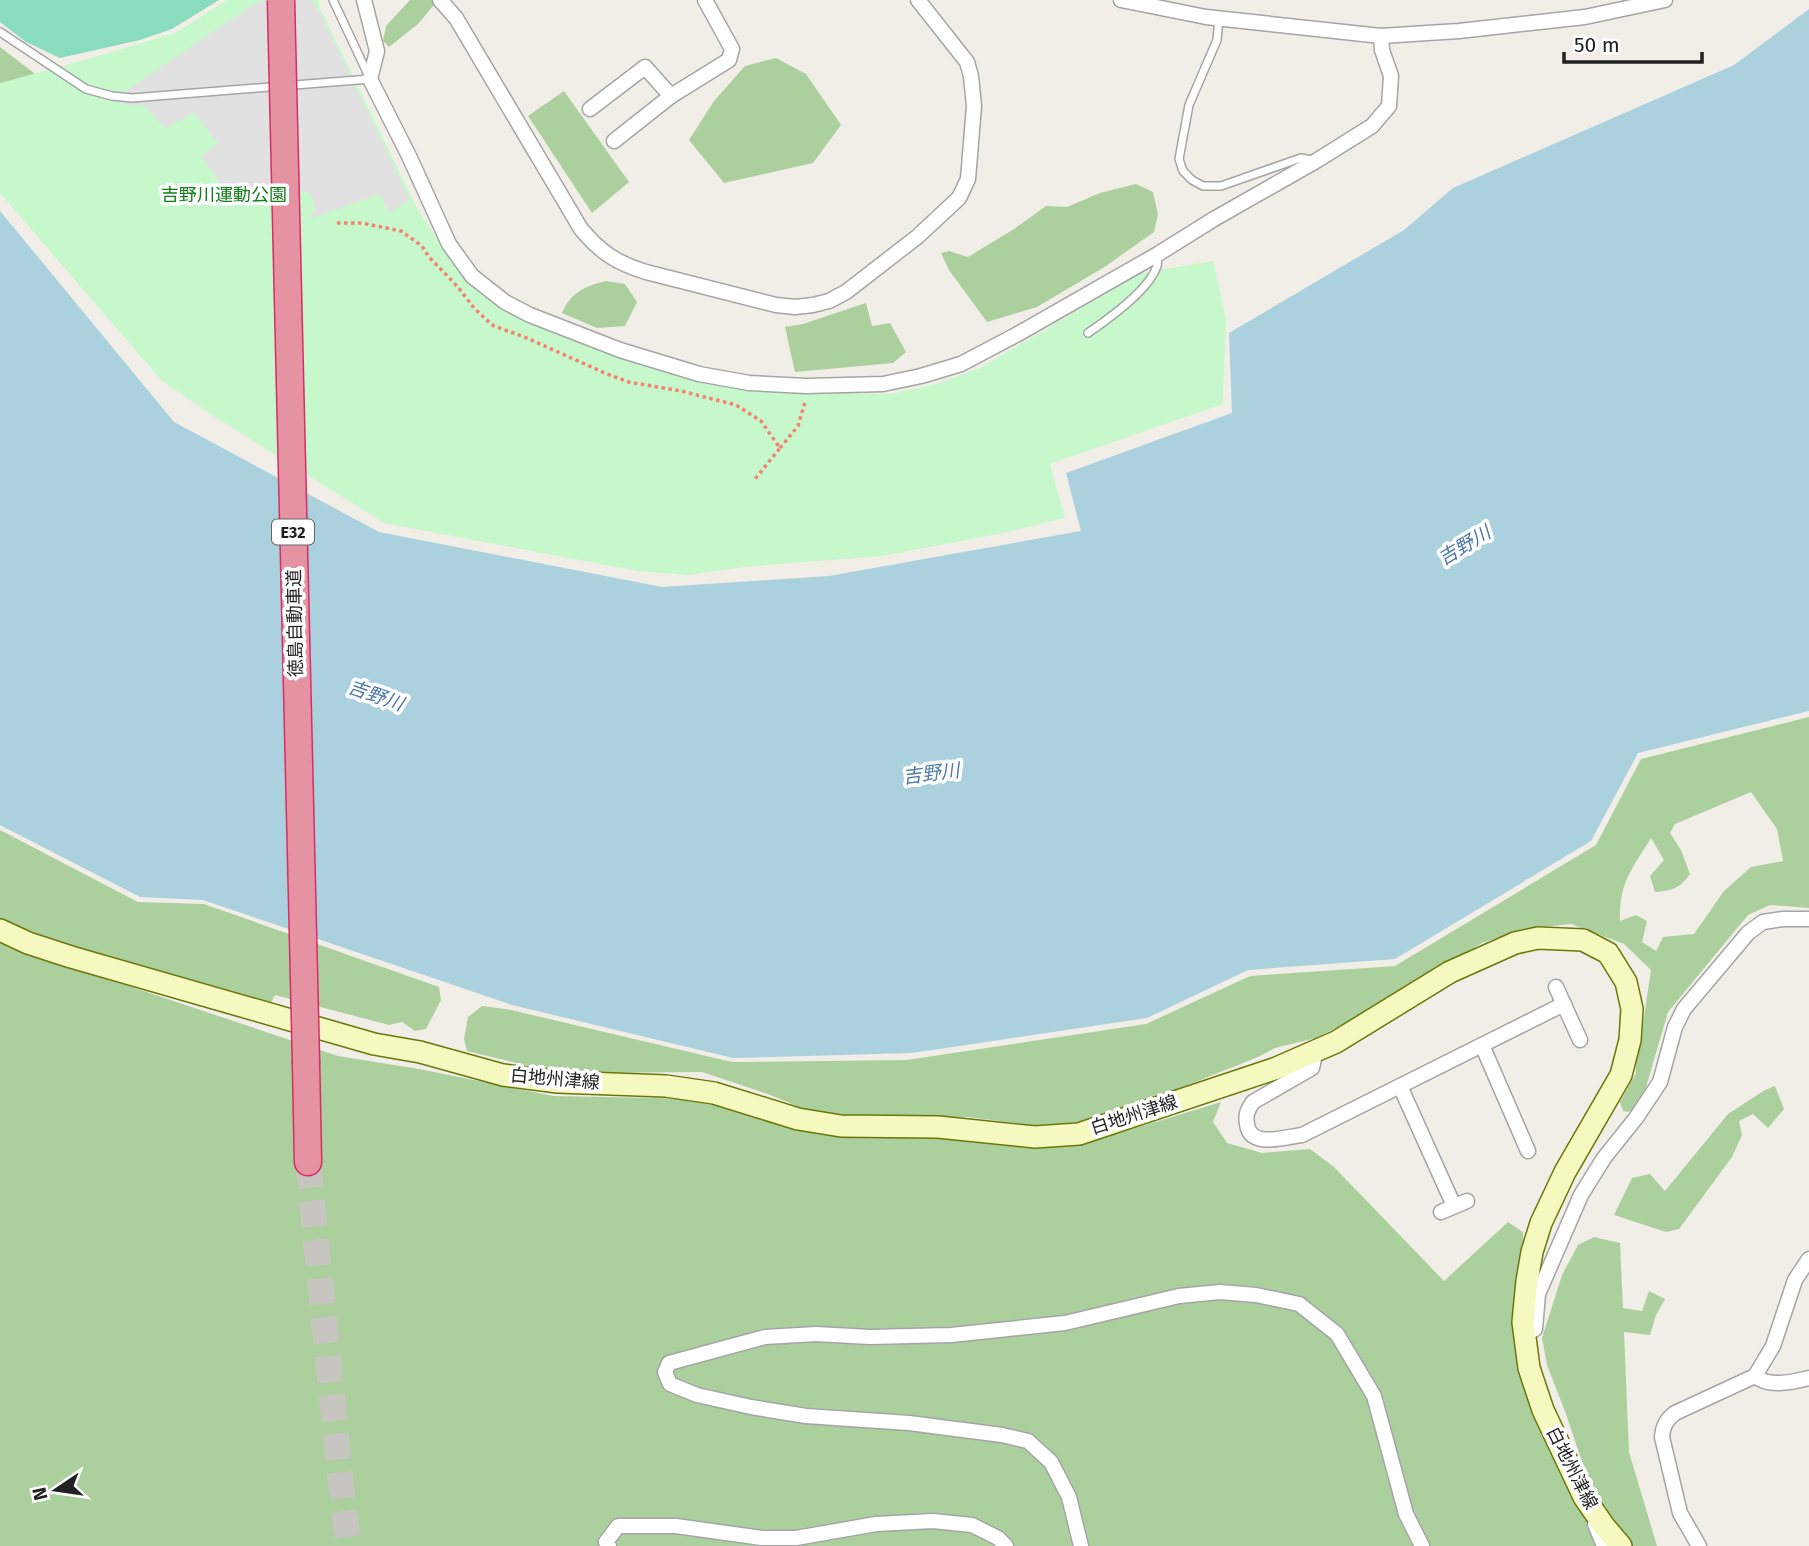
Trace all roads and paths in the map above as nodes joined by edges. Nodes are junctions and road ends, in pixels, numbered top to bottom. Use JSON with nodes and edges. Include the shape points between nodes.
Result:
{"nodes":[{"id":1,"x":281,"y":0,"type":"edge"},
{"id":2,"x":333,"y":0,"type":"edge"},
{"id":3,"x":364,"y":0,"type":"edge"},
{"id":4,"x":440,"y":0,"type":"edge"},
{"id":5,"x":705,"y":0,"type":"edge"},
{"id":6,"x":918,"y":0,"type":"edge"},
{"id":7,"x":1121,"y":0,"type":"edge"},
{"id":8,"x":1665,"y":0,"type":"edge"},
{"id":9,"x":1220,"y":18,"type":"junction"},
{"id":10,"x":0,"y":32,"type":"edge"},
{"id":11,"x":1381,"y":36,"type":"junction"},
{"id":12,"x":370,"y":79,"type":"junction"},
{"id":13,"x":671,"y":96,"type":"junction"},
{"id":14,"x":590,"y":109,"type":"dead end"},
{"id":15,"x":614,"y":141,"type":"dead end"},
{"id":16,"x":1316,"y":160,"type":"junction"},
{"id":17,"x":337,"y":223,"type":"dead end"},
{"id":18,"x":1158,"y":254,"type":"junction"},
{"id":19,"x":1088,"y":333,"type":"dead end"},
{"id":20,"x":806,"y":386,"type":"junction"},
{"id":21,"x":779,"y":448,"type":"junction"},
{"id":22,"x":755,"y":479,"type":"dead end"},
{"id":23,"x":1809,"y":919,"type":"edge"},
{"id":24,"x":0,"y":930,"type":"edge"},
{"id":25,"x":1556,"y":986,"type":"dead end"},
{"id":26,"x":1564,"y":1004,"type":"junction"},
{"id":27,"x":1580,"y":1040,"type":"dead end"},
{"id":28,"x":1482,"y":1045,"type":"junction"},
{"id":29,"x":1317,"y":1050,"type":"junction"},
{"id":30,"x":1400,"y":1086,"type":"junction"},
{"id":31,"x":1528,"y":1151,"type":"dead end"},
{"id":32,"x":308,"y":1162,"type":"tunnel mouth"},
{"id":33,"x":1454,"y":1206,"type":"dead end"},
{"id":34,"x":1809,"y":1259,"type":"edge"},
{"id":35,"x":1525,"y":1335,"type":"junction"},
{"id":36,"x":1755,"y":1376,"type":"junction"},
{"id":37,"x":1809,"y":1378,"type":"edge"},
{"id":38,"x":1584,"y":1497,"type":"junction"},
{"id":39,"x":609,"y":1546,"type":"edge"},
{"id":40,"x":1006,"y":1546,"type":"edge"},
{"id":41,"x":1081,"y":1546,"type":"edge"},
{"id":42,"x":1422,"y":1546,"type":"edge"},
{"id":43,"x":1604,"y":1546,"type":"edge"},
{"id":44,"x":1621,"y":1546,"type":"edge"},
{"id":45,"x":1699,"y":1546,"type":"edge"}],
"edges":[{"from":1,"to":32,"type":"highway","name":"徳島自動車道","number":"E32","bridge":true},
{"from":2,"to":12,"type":"lane"},
{"from":3,"to":12,"type":"street","via":[[377,51]]},
{"from":4,"to":6,"type":"street","via":[[594,245],[626,266],[795,307],[829,301],[846,292],[917,237],[959,198],[968,179],[974,106],[971,76],[967,62]]},
{"from":5,"to":13,"type":"street","via":[[732,49],[729,60]]},
{"from":7,"to":9,"type":"street"},
{"from":8,"to":11,"type":"street","via":[[1585,17]]},
{"from":9,"to":11,"type":"street"},
{"from":9,"to":16,"type":"lane","via":[[1217,40],[1189,105],[1179,159],[1183,171],[1211,187],[1301,158]]},
{"from":10,"to":12,"type":"lane","via":[[86,89],[112,96]]},
{"from":11,"to":16,"type":"street","via":[[1391,76],[1389,106],[1372,126]]},
{"from":12,"to":20,"type":"street","via":[[449,244],[464,268],[505,302],[699,374]]},
{"from":13,"to":14,"type":"street","via":[[645,67]]},
{"from":13,"to":15,"type":"street"},
{"from":16,"to":18,"type":"street"},
{"from":17,"to":21,"type":"path","via":[[401,231],[422,246],[492,325],[629,382],[736,405],[761,421]]},
{"from":18,"to":19,"type":"lane","via":[[1157,267],[1144,287]]},
{"from":18,"to":20,"type":"street","via":[[961,364],[883,384]]},
{"from":20,"to":21,"type":"path","via":[[798,426]]},
{"from":21,"to":22,"type":"path"},
{"from":23,"to":35,"type":"street","via":[[1763,922],[1748,933],[1684,1009],[1660,1083],[1581,1195],[1538,1293],[1535,1329]]},
{"from":24,"to":29,"type":"main road","name":"白地州津線","via":[[71,957],[374,1044],[503,1075],[678,1087],[841,1126],[938,1127],[1035,1137],[1079,1134],[1274,1069]]},
{"from":25,"to":26,"type":"street"},
{"from":26,"to":27,"type":"street"},
{"from":26,"to":28,"type":"street"},
{"from":28,"to":30,"type":"street"},
{"from":28,"to":31,"type":"street"},
{"from":29,"to":30,"type":"street","via":[[1312,1068],[1253,1102],[1246,1122],[1255,1138],[1302,1135]]},
{"from":29,"to":35,"type":"main road","name":"白地州津線","via":[[1450,972],[1515,943],[1583,940],[1608,953],[1626,982],[1632,1009],[1630,1040],[1620,1075],[1541,1223],[1527,1281]]},
{"from":30,"to":33,"type":"street"},
{"from":34,"to":36,"type":"street","via":[[1795,1280],[1773,1346]]},
{"from":35,"to":38,"type":"main road","name":"白地州津線","via":[[1529,1368],[1543,1410]]},
{"from":36,"to":37,"type":"street","via":[[1762,1382],[1787,1383]]},
{"from":36,"to":45,"type":"street","via":[[1675,1413],[1662,1428],[1680,1513]]},
{"from":38,"to":43,"type":"street"},
{"from":38,"to":44,"type":"main road","name":"白地州津線"},
{"from":39,"to":40,"type":"street","via":[[606,1542],[618,1526],[676,1525],[762,1538],[796,1538],[876,1524],[933,1521],[972,1525]]},
{"from":41,"to":42,"type":"street","via":[[1069,1497],[1051,1462],[1028,1441],[909,1423],[751,1408],[670,1384],[665,1372],[669,1363],[765,1337],[951,1335],[1065,1323],[1179,1296],[1220,1292],[1299,1304],[1336,1334],[1374,1396],[1406,1514]]}]}
